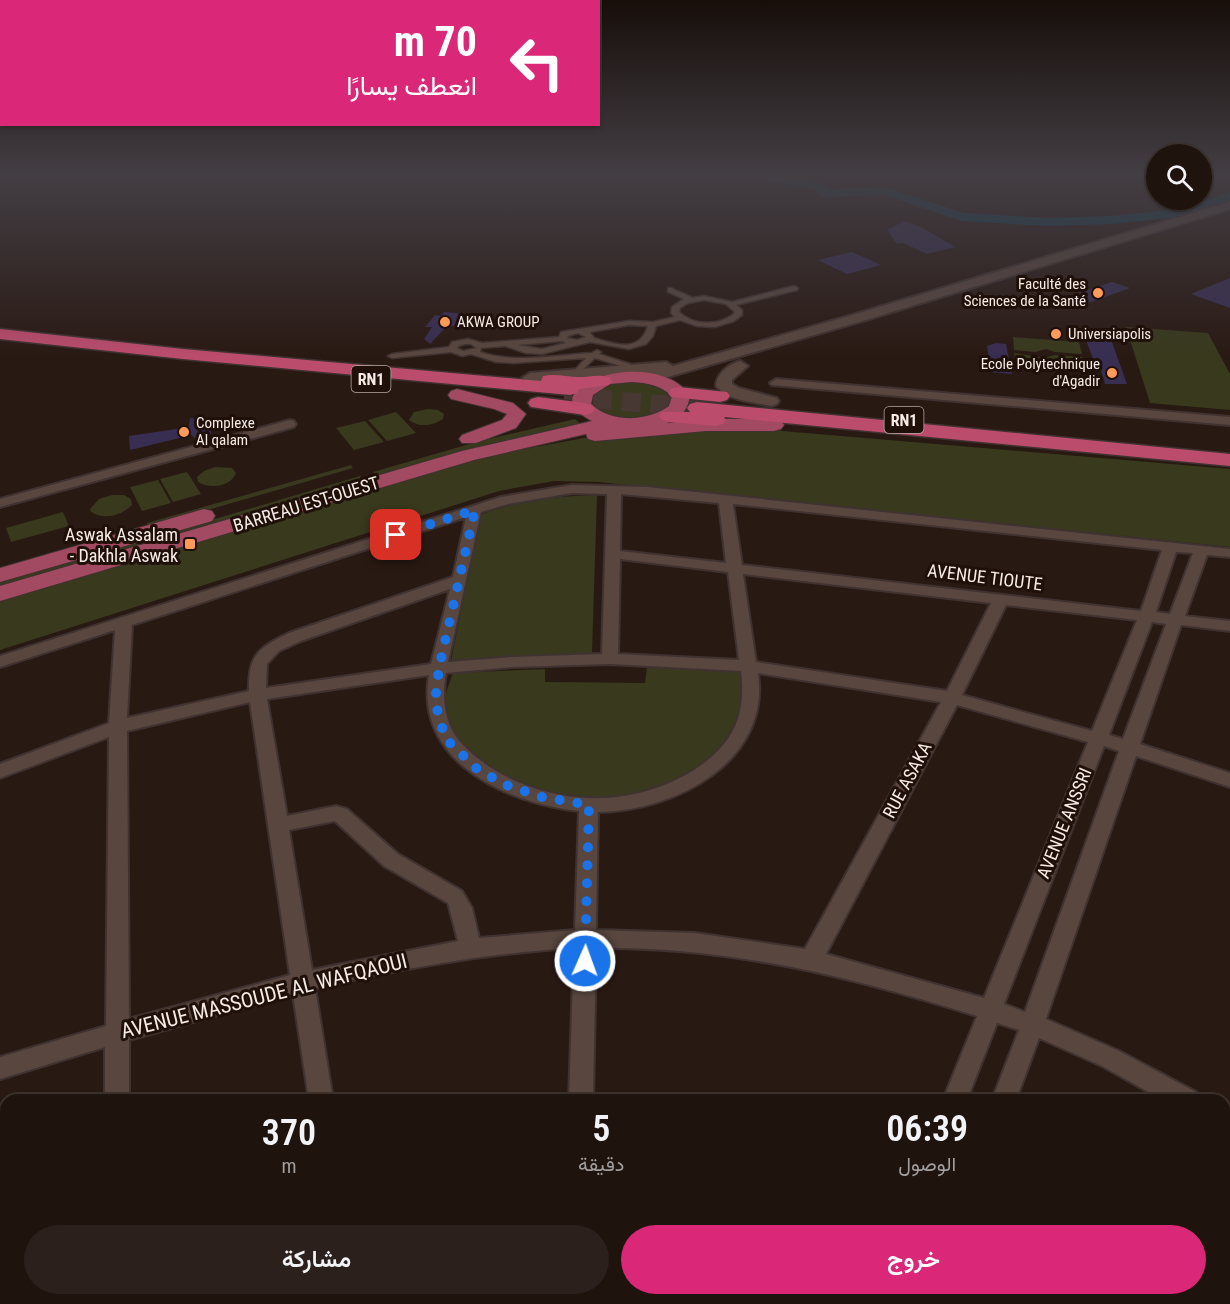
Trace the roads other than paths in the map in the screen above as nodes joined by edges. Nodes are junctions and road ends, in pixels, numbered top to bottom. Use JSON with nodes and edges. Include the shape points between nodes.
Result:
{"nodes":[{"id":1,"x":1129,"y":236,"type":"edge"},
{"id":2,"x":1165,"y":236,"type":"edge"},
{"id":3,"x":794,"y":288,"type":"dead end"},
{"id":4,"x":671,"y":290,"type":"dead end"},
{"id":5,"x":692,"y":300,"type":"junction"},
{"id":6,"x":731,"y":304,"type":"junction"},
{"id":7,"x":680,"y":318,"type":"junction"},
{"id":8,"x":726,"y":322,"type":"junction"},
{"id":9,"x":653,"y":324,"type":"junction"},
{"id":10,"x":734,"y":329,"type":"dead end"},
{"id":11,"x":583,"y":331,"type":"junction"},
{"id":12,"x":0,"y":334,"type":"edge"},
{"id":13,"x":38,"y":338,"type":"junction"},
{"id":14,"x":562,"y":339,"type":"junction"},
{"id":15,"x":589,"y":339,"type":"junction"},
{"id":16,"x":575,"y":343,"type":"junction"},
{"id":17,"x":0,"y":344,"type":"edge"},
{"id":18,"x":608,"y":344,"type":"junction"},
{"id":19,"x":507,"y":345,"type":"junction"},
{"id":20,"x":476,"y":349,"type":"junction"},
{"id":21,"x":593,"y":355,"type":"junction"},
{"id":22,"x":392,"y":356,"type":"dead end"},
{"id":23,"x":720,"y":358,"type":"junction"},
{"id":24,"x":177,"y":361,"type":"junction"},
{"id":25,"x":627,"y":366,"type":"dead end"},
{"id":26,"x":740,"y":366,"type":"junction"},
{"id":27,"x":530,"y":378,"type":"junction"},
{"id":28,"x":648,"y":378,"type":"junction"},
{"id":29,"x":602,"y":381,"type":"junction"},
{"id":30,"x":570,"y":386,"type":"junction"},
{"id":31,"x":677,"y":391,"type":"junction"},
{"id":32,"x":700,"y":392,"type":"junction"},
{"id":33,"x":774,"y":392,"type":"junction"},
{"id":34,"x":457,"y":395,"type":"junction"},
{"id":35,"x":586,"y":410,"type":"junction"},
{"id":36,"x":669,"y":416,"type":"junction"},
{"id":37,"x":1230,"y":421,"type":"edge"},
{"id":38,"x":615,"y":422,"type":"junction"},
{"id":39,"x":290,"y":424,"type":"dead end"},
{"id":40,"x":774,"y":426,"type":"junction"},
{"id":41,"x":469,"y":439,"type":"junction"},
{"id":42,"x":1103,"y":443,"type":"junction"},
{"id":43,"x":514,"y":444,"type":"junction"},
{"id":44,"x":1230,"y":450,"type":"edge"},
{"id":45,"x":1230,"y":460,"type":"edge"},
{"id":46,"x":614,"y":489,"type":"junction"},
{"id":47,"x":725,"y":499,"type":"junction"},
{"id":48,"x":0,"y":503,"type":"edge"},
{"id":49,"x":475,"y":510,"type":"junction"},
{"id":50,"x":1171,"y":546,"type":"junction"},
{"id":51,"x":1202,"y":550,"type":"junction"},
{"id":52,"x":1230,"y":552,"type":"edge"},
{"id":53,"x":611,"y":554,"type":"junction"},
{"id":54,"x":736,"y":568,"type":"junction"},
{"id":55,"x":0,"y":575,"type":"edge"},
{"id":56,"x":460,"y":580,"type":"junction"},
{"id":57,"x":0,"y":594,"type":"edge"},
{"id":58,"x":1001,"y":598,"type":"junction"},
{"id":59,"x":1147,"y":615,"type":"junction"},
{"id":60,"x":1175,"y":619,"type":"junction"},
{"id":61,"x":124,"y":622,"type":"junction"},
{"id":62,"x":1230,"y":626,"type":"edge"},
{"id":63,"x":610,"y":659,"type":"junction"},
{"id":64,"x":0,"y":662,"type":"edge"},
{"id":65,"x":748,"y":666,"type":"junction"},
{"id":66,"x":439,"y":668,"type":"junction"},
{"id":67,"x":258,"y":695,"type":"junction"},
{"id":68,"x":952,"y":698,"type":"junction"},
{"id":69,"x":118,"y":726,"type":"junction"},
{"id":70,"x":1098,"y":738,"type":"junction"},
{"id":71,"x":1129,"y":747,"type":"junction"},
{"id":72,"x":0,"y":771,"type":"edge"},
{"id":73,"x":1230,"y":780,"type":"edge"},
{"id":74,"x":589,"y":805,"type":"junction"},
{"id":75,"x":278,"y":825,"type":"junction"},
{"id":76,"x":586,"y":938,"type":"junction"},
{"id":77,"x":470,"y":948,"type":"junction"},
{"id":78,"x":811,"y":960,"type":"junction"},
{"id":79,"x":302,"y":982,"type":"junction"},
{"id":80,"x":990,"y":1011,"type":"junction"},
{"id":81,"x":1033,"y":1024,"type":"junction"},
{"id":82,"x":116,"y":1034,"type":"junction"},
{"id":83,"x":0,"y":1068,"type":"edge"},
{"id":84,"x":117,"y":1094,"type":"edge"},
{"id":85,"x":320,"y":1094,"type":"edge"},
{"id":86,"x":582,"y":1094,"type":"edge"},
{"id":87,"x":957,"y":1094,"type":"edge"},
{"id":88,"x":1006,"y":1094,"type":"edge"},
{"id":89,"x":1175,"y":1094,"type":"edge"}],
"edges":[{"from":1,"to":23,"type":"main road"},
{"from":2,"to":26,"type":"main road"},
{"from":3,"to":6,"type":"street"},
{"from":4,"to":5,"type":"street"},
{"from":5,"to":6,"type":"street"},
{"from":5,"to":7,"type":"street","via":[[676,307]]},
{"from":6,"to":8,"type":"street","via":[[739,312]]},
{"from":7,"to":8,"type":"street","via":[[702,324]]},
{"from":7,"to":9,"type":"street"},
{"from":8,"to":10,"type":"street"},
{"from":9,"to":11,"type":"street","via":[[629,323]]},
{"from":9,"to":18,"type":"street","via":[[648,337],[638,344]]},
{"from":11,"to":14,"type":"street","via":[[567,332]]},
{"from":11,"to":15,"type":"street","via":[[590,335]]},
{"from":12,"to":13,"type":"highway","number":"RN1"},
{"from":13,"to":27,"type":"highway","via":[[118,340]]},
{"from":13,"to":30,"type":"highway","number":"RN1"},
{"from":14,"to":16,"type":"street"},
{"from":14,"to":19,"type":"street"},
{"from":15,"to":16,"type":"street"},
{"from":15,"to":18,"type":"street"},
{"from":16,"to":19,"type":"street","via":[[537,353]]},
{"from":17,"to":24,"type":"highway","number":"RN1"},
{"from":18,"to":21,"type":"street"},
{"from":19,"to":20,"type":"street"},
{"from":20,"to":21,"type":"street","via":[[496,360],[514,361]]},
{"from":20,"to":22,"type":"street","via":[[474,342],[464,342],[452,349]]},
{"from":21,"to":25,"type":"street"},
{"from":21,"to":30,"type":"street"},
{"from":23,"to":27,"type":"main road","via":[[673,367]]},
{"from":23,"to":28,"type":"main road"},
{"from":24,"to":30,"type":"highway","number":"RN1"},
{"from":24,"to":34,"type":"highway","via":[[204,371]]},
{"from":26,"to":32,"type":"main road"},
{"from":26,"to":33,"type":"main road","via":[[724,379],[724,386],[733,392]]},
{"from":27,"to":29,"type":"highway"},
{"from":28,"to":29,"type":"main road"},
{"from":28,"to":31,"type":"main road"},
{"from":29,"to":35,"type":"main road","via":[[583,393],[581,401]]},
{"from":31,"to":32,"type":"main road"},
{"from":31,"to":33,"type":"highway"},
{"from":31,"to":36,"type":"main road","via":[[681,405]]},
{"from":32,"to":42,"type":"highway","number":"RN1"},
{"from":33,"to":37,"type":"street"},
{"from":33,"to":42,"type":"highway","via":[[1053,430]]},
{"from":34,"to":35,"type":"highway"},
{"from":34,"to":41,"type":"main road","via":[[509,406],[517,414],[509,423]]},
{"from":35,"to":38,"type":"main road"},
{"from":35,"to":41,"type":"main road","name":"BARREAU EST-OUEST"},
{"from":36,"to":38,"type":"main road","via":[[644,423]]},
{"from":36,"to":40,"type":"highway"},
{"from":38,"to":43,"type":"main road","name":"BARREAU EST-OUEST"},
{"from":39,"to":48,"type":"street"},
{"from":40,"to":42,"type":"highway","via":[[1065,451],[1095,451]]},
{"from":40,"to":43,"type":"main road","via":[[706,425]]},
{"from":41,"to":55,"type":"main road","name":"BARREAU EST-OUEST"},
{"from":42,"to":44,"type":"highway","number":"RN1"},
{"from":42,"to":45,"type":"highway","number":"RN1"},
{"from":43,"to":57,"type":"main road","name":"BARREAU EST-OUEST"},
{"from":46,"to":47,"type":"street"},
{"from":46,"to":49,"type":"street","via":[[538,493]]},
{"from":46,"to":53,"type":"street"},
{"from":47,"to":50,"type":"street"},
{"from":47,"to":54,"type":"street"},
{"from":49,"to":56,"type":"street"},
{"from":49,"to":61,"type":"street"},
{"from":50,"to":51,"type":"street"},
{"from":50,"to":59,"type":"street","name":"AVENUE ANSSRI"},
{"from":51,"to":52,"type":"street"},
{"from":51,"to":60,"type":"street","name":"AVENUE ANSSRI"},
{"from":53,"to":54,"type":"street","name":"AVENUE TIOUTE"},
{"from":53,"to":63,"type":"street"},
{"from":54,"to":58,"type":"street","name":"AVENUE TIOUTE"},
{"from":54,"to":65,"type":"street"},
{"from":56,"to":66,"type":"street"},
{"from":56,"to":67,"type":"street","via":[[274,646],[257,666]]},
{"from":58,"to":59,"type":"street","name":"AVENUE TIOUTE"},
{"from":58,"to":68,"type":"street","name":"RUE ASAKA"},
{"from":59,"to":60,"type":"street","name":"AVENUE TIOUTE"},
{"from":59,"to":70,"type":"street","name":"AVENUE ANSSRI"},
{"from":60,"to":62,"type":"street","name":"AVENUE TIOUTE"},
{"from":60,"to":71,"type":"street","name":"AVENUE ANSSRI"},
{"from":61,"to":64,"type":"street"},
{"from":61,"to":69,"type":"street"},
{"from":63,"to":65,"type":"street"},
{"from":63,"to":66,"type":"street"},
{"from":65,"to":68,"type":"street"},
{"from":65,"to":74,"type":"street","via":[[752,692],[748,718],[736,742],[712,768],[681,786],[643,797]]},
{"from":66,"to":67,"type":"street"},
{"from":66,"to":74,"type":"street","via":[[435,702],[445,738],[477,769],[506,785],[542,797]]},
{"from":67,"to":69,"type":"street"},
{"from":67,"to":75,"type":"street"},
{"from":68,"to":70,"type":"street"},
{"from":68,"to":78,"type":"street","name":"RUE ASAKA"},
{"from":69,"to":72,"type":"street"},
{"from":69,"to":82,"type":"street"},
{"from":70,"to":71,"type":"street"},
{"from":70,"to":80,"type":"street","name":"AVENUE ANSSRI"},
{"from":71,"to":73,"type":"street"},
{"from":71,"to":81,"type":"street","name":"AVENUE ANSSRI"},
{"from":74,"to":76,"type":"street"},
{"from":75,"to":77,"type":"street","via":[[340,814],[391,860],[455,897]]},
{"from":75,"to":79,"type":"street"},
{"from":76,"to":77,"type":"street","name":"AVENUE MASSOUDE AL WAFQAOUI"},
{"from":76,"to":78,"type":"street","name":"AVENUE MASSOUDE AL WAFQAOUI","via":[[698,944]]},
{"from":76,"to":86,"type":"street"},
{"from":77,"to":79,"type":"street","name":"AVENUE MASSOUDE AL WAFQAOUI"},
{"from":78,"to":80,"type":"street","name":"AVENUE MASSOUDE AL WAFQAOUI"},
{"from":79,"to":82,"type":"street","name":"AVENUE MASSOUDE AL WAFQAOUI"},
{"from":79,"to":85,"type":"street"},
{"from":80,"to":81,"type":"street","name":"AVENUE MASSOUDE AL WAFQAOUI"},
{"from":80,"to":87,"type":"street","name":"AVENUE ANSSRI"},
{"from":81,"to":88,"type":"street","name":"AVENUE ANSSRI"},
{"from":81,"to":89,"type":"street","name":"AVENUE MASSOUDE AL WAFQAOUI"},
{"from":82,"to":83,"type":"street","name":"AVENUE MASSOUDE AL WAFQAOUI"},
{"from":82,"to":84,"type":"street"}]}
